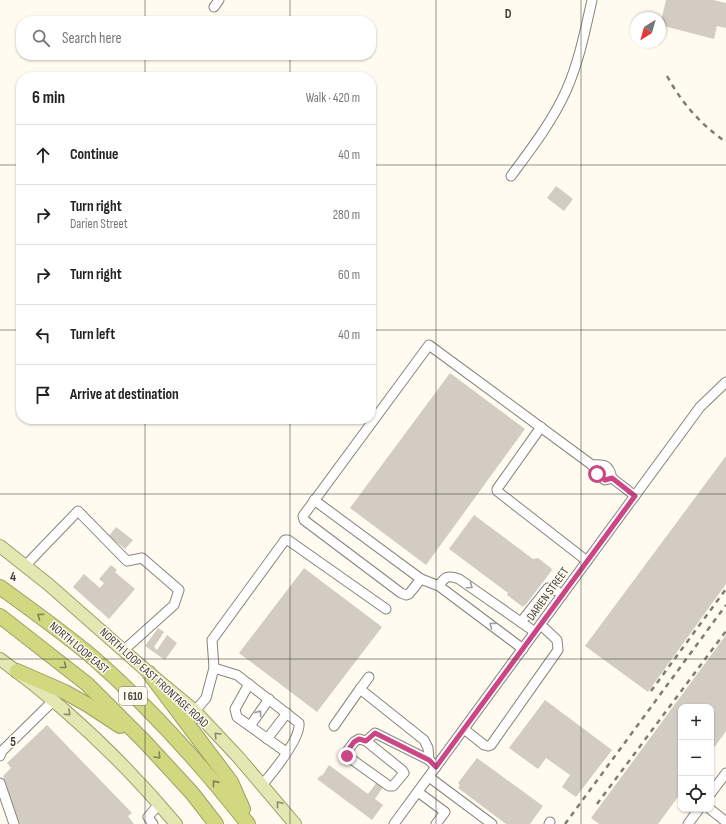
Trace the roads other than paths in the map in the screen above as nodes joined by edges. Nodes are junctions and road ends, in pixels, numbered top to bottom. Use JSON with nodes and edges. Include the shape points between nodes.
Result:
{"nodes":[{"id":1,"x":592,"y":0,"type":"edge"},
{"id":2,"x":511,"y":176,"type":"dead end"},
{"id":3,"x":726,"y":382,"type":"edge"},
{"id":4,"x":376,"y":416,"type":"edge"},
{"id":5,"x":370,"y":424,"type":"edge"},
{"id":6,"x":541,"y":427,"type":"junction"},
{"id":7,"x":635,"y":496,"type":"junction"},
{"id":8,"x":314,"y":500,"type":"junction"},
{"id":9,"x":0,"y":546,"type":"edge"},
{"id":10,"x":587,"y":561,"type":"junction"},
{"id":11,"x":25,"y":566,"type":"junction"},
{"id":12,"x":421,"y":579,"type":"junction"},
{"id":13,"x":439,"y":586,"type":"junction"},
{"id":14,"x":0,"y":587,"type":"edge"},
{"id":15,"x":562,"y":595,"type":"junction"},
{"id":16,"x":386,"y":609,"type":"dead end"},
{"id":17,"x":0,"y":616,"type":"edge"},
{"id":18,"x":521,"y":622,"type":"junction"},
{"id":19,"x":538,"y":628,"type":"junction"},
{"id":20,"x":523,"y":648,"type":"junction"},
{"id":21,"x":124,"y":650,"type":"junction"},
{"id":22,"x":0,"y":659,"type":"edge"},
{"id":23,"x":214,"y":668,"type":"junction"},
{"id":24,"x":17,"y":671,"type":"junction"},
{"id":25,"x":149,"y":673,"type":"junction"},
{"id":26,"x":369,"y":676,"type":"dead end"},
{"id":27,"x":249,"y":684,"type":"junction"},
{"id":28,"x":360,"y":689,"type":"junction"},
{"id":29,"x":269,"y":699,"type":"junction"},
{"id":30,"x":54,"y":700,"type":"junction"},
{"id":31,"x":194,"y":711,"type":"junction"},
{"id":32,"x":287,"y":713,"type":"junction"},
{"id":33,"x":250,"y":726,"type":"junction"},
{"id":34,"x":334,"y":726,"type":"dead end"},
{"id":35,"x":464,"y":730,"type":"junction"},
{"id":36,"x":267,"y":739,"type":"junction"},
{"id":37,"x":366,"y":741,"type":"junction"},
{"id":38,"x":145,"y":742,"type":"junction"},
{"id":39,"x":286,"y":752,"type":"junction"},
{"id":40,"x":0,"y":756,"type":"edge"},
{"id":41,"x":429,"y":760,"type":"junction"},
{"id":42,"x":436,"y":767,"type":"junction"},
{"id":43,"x":726,"y":773,"type":"edge"},
{"id":44,"x":429,"y":776,"type":"junction"},
{"id":45,"x":0,"y":783,"type":"edge"},
{"id":46,"x":263,"y":784,"type":"junction"},
{"id":47,"x":714,"y":789,"type":"edge"},
{"id":48,"x":418,"y":792,"type":"junction"},
{"id":49,"x":159,"y":804,"type":"junction"},
{"id":50,"x":697,"y":812,"type":"edge"},
{"id":51,"x":714,"y":812,"type":"edge"},
{"id":52,"x":396,"y":821,"type":"edge"},
{"id":53,"x":724,"y":821,"type":"edge"},
{"id":54,"x":14,"y":824,"type":"edge"},
{"id":55,"x":153,"y":824,"type":"edge"},
{"id":56,"x":176,"y":824,"type":"edge"},
{"id":57,"x":216,"y":824,"type":"edge"},
{"id":58,"x":249,"y":824,"type":"edge"},
{"id":59,"x":295,"y":824,"type":"edge"},
{"id":60,"x":406,"y":824,"type":"edge"},
{"id":61,"x":436,"y":824,"type":"edge"},
{"id":62,"x":492,"y":824,"type":"edge"},
{"id":63,"x":688,"y":824,"type":"edge"}],
"edges":[{"from":1,"to":2,"type":"street","via":[[578,58],[566,91],[545,130]]},
{"from":3,"to":7,"type":"street","name":"DARIEN STREET","via":[[700,407]]},
{"from":4,"to":6,"type":"street","via":[[429,345]]},
{"from":5,"to":8,"type":"street"},
{"from":6,"to":7,"type":"street","via":[[592,465],[597,474],[605,480],[612,478]]},
{"from":6,"to":10,"type":"street","via":[[497,491]]},
{"from":7,"to":10,"type":"street","name":"DARIEN STREET"},
{"from":8,"to":12,"type":"street"},
{"from":8,"to":12,"type":"street","via":[[303,516],[304,520],[400,593],[409,594]]},
{"from":9,"to":11,"type":"main road","name":"NORTH LOOP EAST FRONTAGE ROAD"},
{"from":10,"to":15,"type":"street","name":"DARIEN STREET"},
{"from":11,"to":21,"type":"main road","name":"NORTH LOOP EAST FRONTAGE ROAD"},
{"from":11,"to":21,"type":"street","via":[[78,512],[127,561],[142,558],[179,590],[174,605]]},
{"from":12,"to":13,"type":"street"},
{"from":13,"to":18,"type":"street","one_way":true,"via":[[447,577],[459,578]]},
{"from":20,"to":13,"type":"street","one_way":true},
{"from":58,"to":14,"type":"highway","name":"NORTH LOOP EAST","number":"I 610","one_way":true,"via":[[185,747],[130,692],[90,655]]},
{"from":15,"to":18,"type":"street","via":[[548,588]]},
{"from":15,"to":19,"type":"street","name":"DARIEN STREET"},
{"from":16,"to":23,"type":"street","via":[[285,540],[212,640]]},
{"from":17,"to":38,"type":"highway","name":"NORTH LOOP EAST","number":"I 610","one_way":true,"via":[[87,684]]},
{"from":18,"to":19,"type":"street"},
{"from":19,"to":20,"type":"street","name":"DARIEN STREET"},
{"from":19,"to":35,"type":"street","via":[[557,640],[558,650],[491,745],[484,745]]},
{"from":20,"to":35,"type":"street","name":"DARIEN STREET"},
{"from":21,"to":25,"type":"main road","name":"NORTH LOOP EAST FRONTAGE ROAD"},
{"from":22,"to":24,"type":"main road"},
{"from":23,"to":27,"type":"street","via":[[237,676]]},
{"from":23,"to":31,"type":"street","via":[[206,698]]},
{"from":24,"to":30,"type":"main road"},
{"from":24,"to":38,"type":"highway","via":[[65,692]]},
{"from":25,"to":31,"type":"main road","name":"NORTH LOOP EAST FRONTAGE ROAD"},
{"from":25,"to":58,"type":"highway","via":[[231,782]]},
{"from":26,"to":28,"type":"street"},
{"from":27,"to":29,"type":"street"},
{"from":27,"to":33,"type":"street","via":[[235,709],[237,717]]},
{"from":28,"to":34,"type":"street"},
{"from":28,"to":41,"type":"street","via":[[424,740]]},
{"from":29,"to":32,"type":"street"},
{"from":33,"to":29,"type":"street","one_way":true},
{"from":30,"to":40,"type":"street","via":[[2,751]]},
{"from":30,"to":49,"type":"main road","one_way":true,"via":[[124,766]]},
{"from":46,"to":31,"type":"main road","name":"NORTH LOOP EAST FRONTAGE ROAD","one_way":true},
{"from":32,"to":36,"type":"street"},
{"from":32,"to":39,"type":"street","via":[[299,723],[300,728]]},
{"from":33,"to":36,"type":"street"},
{"from":35,"to":42,"type":"street","name":"DARIEN STREET"},
{"from":36,"to":39,"type":"street"},
{"from":37,"to":37,"type":"street","via":[[359,739],[354,742],[346,753],[347,756],[389,786],[393,786],[404,773]]},
{"from":37,"to":41,"type":"street","via":[[375,733]]},
{"from":38,"to":57,"type":"highway","name":"NORTH LOOP EAST","number":"I 610","one_way":true,"via":[[192,793]]},
{"from":39,"to":46,"type":"street"},
{"from":41,"to":42,"type":"street"},
{"from":42,"to":44,"type":"street","name":"DARIEN STREET"},
{"from":43,"to":47,"type":"street"},
{"from":44,"to":48,"type":"street","name":"DARIEN STREET"},
{"from":44,"to":62,"type":"street"},
{"from":45,"to":54,"type":"street"},
{"from":59,"to":46,"type":"main road","name":"NORTH LOOP EAST FRONTAGE ROAD","one_way":true},
{"from":48,"to":52,"type":"street","name":"DARIEN STREET"},
{"from":48,"to":61,"type":"street","via":[[444,812]]},
{"from":49,"to":55,"type":"street","via":[[148,817]]},
{"from":49,"to":56,"type":"main road"},
{"from":50,"to":63,"type":"street"},
{"from":51,"to":53,"type":"street"},
{"from":52,"to":60,"type":"street"}]}
